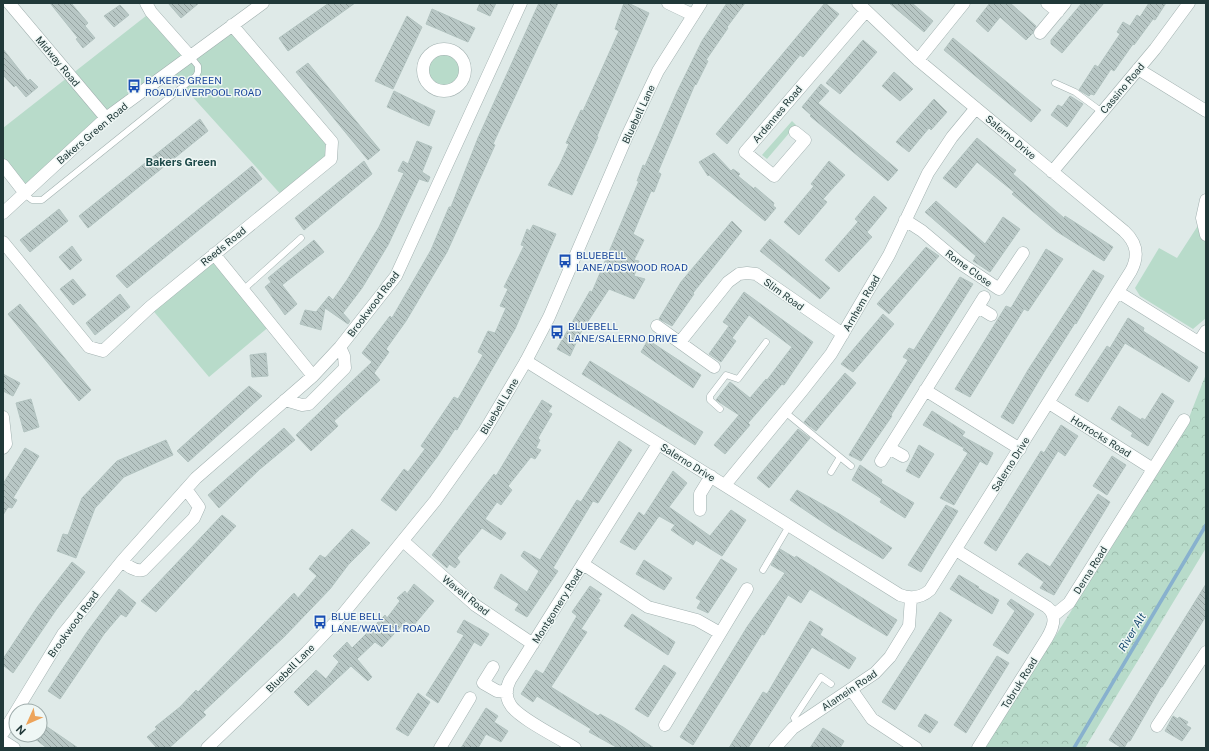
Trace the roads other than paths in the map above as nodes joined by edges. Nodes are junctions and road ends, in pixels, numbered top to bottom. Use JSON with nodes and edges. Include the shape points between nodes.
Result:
{"nodes":[{"id":1,"x":10,"y":3,"type":"edge"},
{"id":2,"x":146,"y":3,"type":"edge"},
{"id":3,"x":263,"y":3,"type":"edge"},
{"id":4,"x":521,"y":3,"type":"edge"},
{"id":5,"x":668,"y":3,"type":"edge"},
{"id":6,"x":701,"y":3,"type":"edge"},
{"id":7,"x":964,"y":3,"type":"edge"},
{"id":8,"x":1047,"y":3,"type":"edge"},
{"id":9,"x":1189,"y":3,"type":"edge"},
{"id":10,"x":862,"y":7,"type":"edge"},
{"id":11,"x":1062,"y":8,"type":"edge"},
{"id":12,"x":693,"y":15,"type":"junction"},
{"id":13,"x":232,"y":25,"type":"junction"},
{"id":14,"x":1040,"y":33,"type":"dead end"},
{"id":15,"x":190,"y":56,"type":"junction"},
{"id":16,"x":918,"y":60,"type":"junction"},
{"id":17,"x":1138,"y":68,"type":"junction"},
{"id":18,"x":461,"y":82,"type":"dead end"},
{"id":19,"x":1055,"y":83,"type":"dead end"},
{"id":20,"x":481,"y":89,"type":"junction"},
{"id":21,"x":976,"y":108,"type":"junction"},
{"id":22,"x":1206,"y":111,"type":"edge"},
{"id":23,"x":1102,"y":112,"type":"junction"},
{"id":24,"x":106,"y":118,"type":"junction"},
{"id":25,"x":795,"y":132,"type":"dead end"},
{"id":26,"x":3,"y":165,"type":"edge"},
{"id":27,"x":1052,"y":172,"type":"junction"},
{"id":28,"x":23,"y":193,"type":"junction"},
{"id":29,"x":1206,"y":200,"type":"edge"},
{"id":30,"x":3,"y":213,"type":"edge"},
{"id":31,"x":905,"y":220,"type":"junction"},
{"id":32,"x":1206,"y":235,"type":"edge"},
{"id":33,"x":301,"y":238,"type":"dead end"},
{"id":34,"x":3,"y":242,"type":"edge"},
{"id":35,"x":1023,"y":253,"type":"dead end"},
{"id":36,"x":214,"y":254,"type":"junction"},
{"id":37,"x":243,"y":290,"type":"junction"},
{"id":38,"x":1118,"y":292,"type":"junction"},
{"id":39,"x":991,"y":315,"type":"dead end"},
{"id":40,"x":657,"y":326,"type":"dead end"},
{"id":41,"x":1206,"y":331,"type":"edge"},
{"id":42,"x":843,"y":334,"type":"junction"},
{"id":43,"x":680,"y":342,"type":"junction"},
{"id":44,"x":766,"y":342,"type":"dead end"},
{"id":45,"x":1202,"y":344,"type":"edge"},
{"id":46,"x":340,"y":347,"type":"junction"},
{"id":47,"x":526,"y":361,"type":"junction"},
{"id":48,"x":714,"y":366,"type":"joint"},
{"id":49,"x":726,"y":375,"type":"junction"},
{"id":50,"x":313,"y":376,"type":"junction"},
{"id":51,"x":925,"y":390,"type":"junction"},
{"id":52,"x":285,"y":400,"type":"junction"},
{"id":53,"x":1049,"y":403,"type":"junction"},
{"id":54,"x":720,"y":409,"type":"dead end"},
{"id":55,"x":785,"y":412,"type":"junction"},
{"id":56,"x":3,"y":417,"type":"edge"},
{"id":57,"x":1184,"y":420,"type":"dead end"},
{"id":58,"x":658,"y":444,"type":"junction"},
{"id":59,"x":3,"y":448,"type":"edge"},
{"id":60,"x":889,"y":448,"type":"junction"},
{"id":61,"x":1020,"y":449,"type":"junction"},
{"id":62,"x":903,"y":456,"type":"dead end"},
{"id":63,"x":840,"y":458,"type":"junction"},
{"id":64,"x":881,"y":461,"type":"dead end"},
{"id":65,"x":851,"y":466,"type":"dead end"},
{"id":66,"x":1153,"y":469,"type":"junction"},
{"id":67,"x":831,"y":472,"type":"dead end"},
{"id":68,"x":711,"y":476,"type":"junction"},
{"id":69,"x":725,"y":485,"type":"junction"},
{"id":70,"x":186,"y":489,"type":"junction"},
{"id":71,"x":700,"y":510,"type":"dead end"},
{"id":72,"x":789,"y":526,"type":"junction"},
{"id":73,"x":403,"y":541,"type":"junction"},
{"id":74,"x":956,"y":550,"type":"junction"},
{"id":75,"x":122,"y":561,"type":"junction"},
{"id":76,"x":583,"y":564,"type":"junction"},
{"id":77,"x":763,"y":570,"type":"dead end"},
{"id":78,"x":747,"y":589,"type":"dead end"},
{"id":79,"x":911,"y":598,"type":"junction"},
{"id":80,"x":1054,"y":616,"type":"junction"},
{"id":81,"x":720,"y":633,"type":"junction"},
{"id":82,"x":533,"y":644,"type":"junction"},
{"id":83,"x":1206,"y":652,"type":"edge"},
{"id":84,"x":493,"y":667,"type":"dead end"},
{"id":85,"x":831,"y":684,"type":"dead end"},
{"id":86,"x":851,"y":689,"type":"junction"},
{"id":87,"x":507,"y":692,"type":"junction"},
{"id":88,"x":470,"y":698,"type":"dead end"},
{"id":89,"x":798,"y":724,"type":"junction"},
{"id":90,"x":665,"y":725,"type":"dead end"},
{"id":91,"x":1157,"y":726,"type":"dead end"},
{"id":92,"x":3,"y":733,"type":"edge"},
{"id":93,"x":3,"y":741,"type":"edge"},
{"id":94,"x":560,"y":744,"type":"edge"},
{"id":95,"x":14,"y":748,"type":"edge"},
{"id":96,"x":207,"y":748,"type":"edge"},
{"id":97,"x":440,"y":748,"type":"edge"},
{"id":98,"x":575,"y":748,"type":"edge"},
{"id":99,"x":775,"y":748,"type":"edge"},
{"id":100,"x":916,"y":748,"type":"edge"},
{"id":101,"x":978,"y":748,"type":"edge"}],
"edges":[{"from":1,"to":24,"type":"street","name":"Midway Road"},
{"from":2,"to":15,"type":"street"},
{"from":3,"to":13,"type":"street","name":"Bakers Green Road"},
{"from":4,"to":20,"type":"street","name":"Brookwood Road"},
{"from":5,"to":12,"type":"street"},
{"from":6,"to":12,"type":"street","name":"Bluebell Lane"},
{"from":7,"to":16,"type":"street"},
{"from":8,"to":11,"type":"street"},
{"from":9,"to":17,"type":"street","name":"Cassino Road"},
{"from":10,"to":16,"type":"street","name":"Salerno Drive"},
{"from":10,"to":25,"type":"street","name":"Ardennes Road","via":[[745,152],[774,176],[809,143]]},
{"from":11,"to":14,"type":"street"},
{"from":12,"to":47,"type":"street","name":"Bluebell Lane","via":[[648,91],[549,317]]},
{"from":13,"to":15,"type":"street","name":"Bakers Green Road"},
{"from":13,"to":36,"type":"street","name":"Reeds Road","via":[[332,142],[331,160]]},
{"from":15,"to":24,"type":"street","name":"Bakers Green Road"},
{"from":15,"to":28,"type":"lane","via":[[198,66],[196,76],[42,200],[32,200]]},
{"from":16,"to":21,"type":"street","name":"Salerno Drive"},
{"from":17,"to":22,"type":"street"},
{"from":17,"to":23,"type":"street","name":"Cassino Road"},
{"from":18,"to":20,"type":"street"},
{"from":19,"to":23,"type":"lane","via":[[1075,92]]},
{"from":20,"to":46,"type":"street","name":"Brookwood Road","via":[[396,276]]},
{"from":21,"to":27,"type":"street","name":"Salerno Drive"},
{"from":21,"to":31,"type":"street","name":"Arnhem Road","via":[[936,161]]},
{"from":23,"to":27,"type":"street","name":"Cassino Road"},
{"from":24,"to":28,"type":"street","name":"Bakers Green Road"},
{"from":26,"to":28,"type":"street"},
{"from":27,"to":38,"type":"street","name":"Salerno Drive","via":[[1124,231],[1134,243],[1136,261]]},
{"from":28,"to":30,"type":"street","name":"Bakers Green Road"},
{"from":29,"to":32,"type":"street","via":[[1202,218]]},
{"from":31,"to":35,"type":"street","name":"Rome Close","via":[[960,263],[999,289]]},
{"from":31,"to":42,"type":"street","name":"Arnhem Road","via":[[889,256]]},
{"from":33,"to":37,"type":"lane"},
{"from":34,"to":36,"type":"street","name":"Reeds Road","via":[[89,347],[103,351],[150,307]]},
{"from":36,"to":37,"type":"street"},
{"from":37,"to":50,"type":"street"},
{"from":38,"to":45,"type":"street"},
{"from":38,"to":53,"type":"street","name":"Salerno Drive"},
{"from":39,"to":51,"type":"street","via":[[981,302]]},
{"from":40,"to":43,"type":"street"},
{"from":41,"to":45,"type":"street"},
{"from":42,"to":43,"type":"street","name":"Slim Road","via":[[764,279],[747,273],[735,276],[728,282]]},
{"from":42,"to":55,"type":"street","name":"Arnhem Road","via":[[819,370]]},
{"from":43,"to":48,"type":"street"},
{"from":44,"to":49,"type":"lane","via":[[738,379]]},
{"from":46,"to":50,"type":"street","name":"Brookwood Road"},
{"from":46,"to":52,"type":"street","via":[[345,368],[309,404],[302,405]]},
{"from":47,"to":58,"type":"street","name":"Salerno Drive"},
{"from":47,"to":73,"type":"street","name":"Bluebell Lane","via":[[466,458]]},
{"from":48,"to":49,"type":"lane"},
{"from":49,"to":54,"type":"lane","via":[[710,396],[710,400]]},
{"from":50,"to":52,"type":"street","name":"Brookwood Road"},
{"from":51,"to":60,"type":"street"},
{"from":51,"to":61,"type":"street"},
{"from":52,"to":70,"type":"street","name":"Brookwood Road"},
{"from":53,"to":61,"type":"street","name":"Salerno Drive"},
{"from":53,"to":66,"type":"street","name":"Horrocks Road"},
{"from":55,"to":63,"type":"lane"},
{"from":55,"to":69,"type":"street","name":"Arnhem Road"},
{"from":56,"to":59,"type":"street","via":[[6,444]]},
{"from":57,"to":66,"type":"street","name":"Derna Road"},
{"from":58,"to":68,"type":"street","name":"Salerno Drive"},
{"from":58,"to":76,"type":"street","name":"Montgomery Road"},
{"from":60,"to":62,"type":"street"},
{"from":60,"to":64,"type":"street"},
{"from":61,"to":74,"type":"street","name":"Salerno Drive"},
{"from":63,"to":65,"type":"lane"},
{"from":63,"to":67,"type":"lane"},
{"from":66,"to":80,"type":"street","name":"Derna Road","via":[[1069,603]]},
{"from":68,"to":69,"type":"street","name":"Salerno Drive"},
{"from":68,"to":71,"type":"street","via":[[700,494]]},
{"from":69,"to":72,"type":"street","name":"Salerno Drive"},
{"from":70,"to":75,"type":"street","name":"Brookwood Road"},
{"from":70,"to":75,"type":"street","via":[[200,507],[194,518],[143,570],[130,567]]},
{"from":72,"to":77,"type":"lane"},
{"from":72,"to":79,"type":"street","name":"Salerno Drive","via":[[896,592]]},
{"from":73,"to":82,"type":"street","name":"Wavell Road","via":[[475,605]]},
{"from":73,"to":96,"type":"street","name":"Bluebell Lane","via":[[344,614]]},
{"from":74,"to":79,"type":"street","name":"Salerno Drive","via":[[930,590]]},
{"from":74,"to":80,"type":"street","via":[[1047,607]]},
{"from":75,"to":92,"type":"street","name":"Brookwood Road","via":[[63,634]]},
{"from":76,"to":81,"type":"street","via":[[648,607],[697,620]]},
{"from":76,"to":82,"type":"street","name":"Montgomery Road"},
{"from":78,"to":81,"type":"street"},
{"from":79,"to":86,"type":"street","name":"Alamein Road","via":[[909,626],[890,657],[875,673]]},
{"from":80,"to":101,"type":"street","name":"Tobruk Road","via":[[1054,624],[1047,638]]},
{"from":81,"to":90,"type":"street"},
{"from":82,"to":87,"type":"street","name":"Montgomery Road","via":[[510,680]]},
{"from":83,"to":91,"type":"street"},
{"from":84,"to":87,"type":"street","via":[[483,683],[497,691]]},
{"from":85,"to":89,"type":"lane","via":[[821,677],[794,718]]},
{"from":86,"to":89,"type":"street","name":"Alamein Road"},
{"from":86,"to":100,"type":"street","via":[[872,719]]},
{"from":87,"to":94,"type":"street","via":[[509,704],[514,710]]},
{"from":88,"to":97,"type":"street"},
{"from":89,"to":99,"type":"street","name":"Alamein Road"},
{"from":93,"to":95,"type":"street"},
{"from":94,"to":98,"type":"street"}]}
